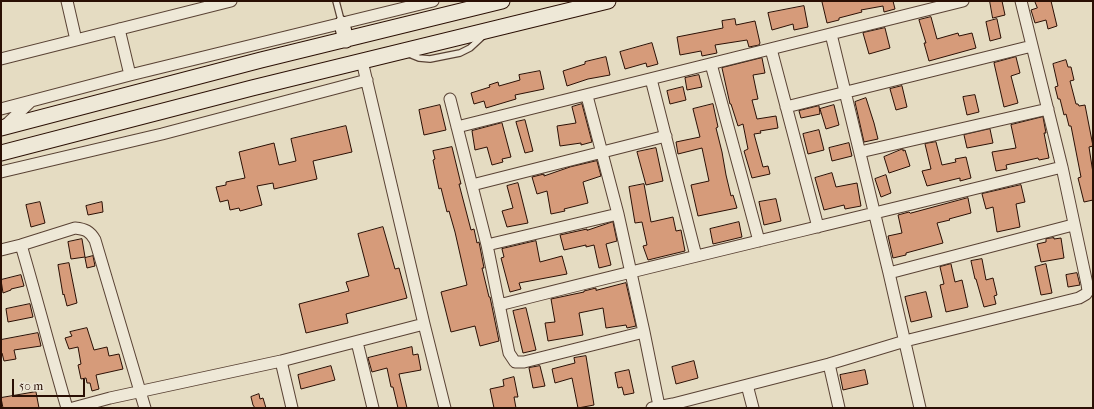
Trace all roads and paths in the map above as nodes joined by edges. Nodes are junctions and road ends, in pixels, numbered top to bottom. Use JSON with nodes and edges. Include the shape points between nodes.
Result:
{"nodes":[{"id":1,"x":67,"y":1,"type":"edge"},
{"id":2,"x":231,"y":1,"type":"edge"},
{"id":3,"x":336,"y":1,"type":"edge"},
{"id":4,"x":433,"y":1,"type":"edge"},
{"id":5,"x":502,"y":1,"type":"edge"},
{"id":6,"x":608,"y":1,"type":"edge"},
{"id":7,"x":963,"y":1,"type":"edge"},
{"id":8,"x":1020,"y":1,"type":"edge"},
{"id":9,"x":342,"y":24,"type":"junction"},
{"id":10,"x":119,"y":29,"type":"junction"},
{"id":11,"x":831,"y":34,"type":"junction"},
{"id":12,"x":76,"y":40,"type":"junction"},
{"id":13,"x":346,"y":40,"type":"junction"},
{"id":14,"x":1032,"y":46,"type":"junction"},
{"id":15,"x":771,"y":49,"type":"junction"},
{"id":16,"x":1,"y":59,"type":"edge"},
{"id":17,"x":362,"y":61,"type":"junction"},
{"id":18,"x":711,"y":64,"type":"junction"},
{"id":19,"x":130,"y":75,"type":"junction"},
{"id":20,"x":651,"y":79,"type":"junction"},
{"id":21,"x":367,"y":80,"type":"junction"},
{"id":22,"x":846,"y":92,"type":"junction"},
{"id":23,"x":587,"y":96,"type":"junction"},
{"id":24,"x":450,"y":99,"type":"dead end"},
{"id":25,"x":32,"y":101,"type":"junction"},
{"id":26,"x":786,"y":107,"type":"junction"},
{"id":27,"x":1,"y":109,"type":"edge"},
{"id":28,"x":1048,"y":109,"type":"junction"},
{"id":29,"x":457,"y":127,"type":"junction"},
{"id":30,"x":2,"y":128,"type":"edge"},
{"id":31,"x":666,"y":136,"type":"junction"},
{"id":32,"x":602,"y":151,"type":"junction"},
{"id":33,"x":860,"y":152,"type":"junction"},
{"id":34,"x":1,"y":153,"type":"edge"},
{"id":35,"x":1062,"y":167,"type":"junction"},
{"id":36,"x":1,"y":172,"type":"edge"},
{"id":37,"x":472,"y":185,"type":"junction"},
{"id":38,"x":618,"y":214,"type":"junction"},
{"id":39,"x":875,"y":214,"type":"junction"},
{"id":40,"x":1073,"y":225,"type":"junction"},
{"id":41,"x":818,"y":227,"type":"junction"},
{"id":42,"x":759,"y":241,"type":"junction"},
{"id":43,"x":21,"y":245,"type":"junction"},
{"id":44,"x":487,"y":245,"type":"junction"},
{"id":45,"x":1,"y":250,"type":"edge"},
{"id":46,"x":696,"y":256,"type":"junction"},
{"id":47,"x":631,"y":271,"type":"junction"},
{"id":48,"x":889,"y":273,"type":"junction"},
{"id":49,"x":500,"y":305,"type":"junction"},
{"id":50,"x":424,"y":324,"type":"junction"},
{"id":51,"x":644,"y":332,"type":"junction"},
{"id":52,"x":905,"y":341,"type":"junction"},
{"id":53,"x":357,"y":342,"type":"junction"},
{"id":54,"x":281,"y":361,"type":"junction"},
{"id":55,"x":829,"y":364,"type":"junction"},
{"id":56,"x":747,"y":385,"type":"junction"},
{"id":57,"x":140,"y":391,"type":"junction"},
{"id":58,"x":674,"y":406,"type":"edge"},
{"id":59,"x":656,"y":407,"type":"edge"},
{"id":60,"x":67,"y":408,"type":"edge"},
{"id":61,"x":73,"y":408,"type":"edge"},
{"id":62,"x":145,"y":408,"type":"edge"},
{"id":63,"x":292,"y":408,"type":"edge"},
{"id":64,"x":373,"y":408,"type":"edge"},
{"id":65,"x":445,"y":408,"type":"edge"},
{"id":66,"x":753,"y":408,"type":"edge"},
{"id":67,"x":839,"y":408,"type":"edge"},
{"id":68,"x":920,"y":408,"type":"edge"}],
"edges":[{"from":1,"to":12,"type":"street"},
{"from":2,"to":10,"type":"street"},
{"from":3,"to":9,"type":"lane"},
{"from":4,"to":9,"type":"street"},
{"from":5,"to":13,"type":"street"},
{"from":6,"to":17,"type":"street"},
{"from":7,"to":11,"type":"street"},
{"from":8,"to":14,"type":"street"},
{"from":9,"to":13,"type":"street"},
{"from":9,"to":19,"type":"street"},
{"from":10,"to":12,"type":"street"},
{"from":10,"to":19,"type":"street"},
{"from":11,"to":15,"type":"street"},
{"from":11,"to":22,"type":"street"},
{"from":12,"to":16,"type":"street"},
{"from":13,"to":30,"type":"street"},
{"from":14,"to":22,"type":"street"},
{"from":14,"to":28,"type":"street"},
{"from":15,"to":18,"type":"street"},
{"from":15,"to":26,"type":"street"},
{"from":17,"to":21,"type":"street"},
{"from":17,"to":34,"type":"street"},
{"from":18,"to":20,"type":"street"},
{"from":18,"to":42,"type":"street"},
{"from":19,"to":25,"type":"street"},
{"from":20,"to":23,"type":"street"},
{"from":20,"to":31,"type":"street"},
{"from":21,"to":36,"type":"street","via":[[162,134]]},
{"from":21,"to":50,"type":"street"},
{"from":22,"to":26,"type":"street"},
{"from":22,"to":33,"type":"street"},
{"from":23,"to":29,"type":"street"},
{"from":23,"to":32,"type":"street"},
{"from":24,"to":29,"type":"street"},
{"from":25,"to":27,"type":"street"},
{"from":25,"to":30,"type":"street"},
{"from":26,"to":41,"type":"street"},
{"from":28,"to":33,"type":"street"},
{"from":28,"to":35,"type":"street"},
{"from":29,"to":37,"type":"street"},
{"from":31,"to":32,"type":"street"},
{"from":31,"to":46,"type":"street"},
{"from":32,"to":37,"type":"street"},
{"from":32,"to":38,"type":"street"},
{"from":33,"to":39,"type":"street"},
{"from":35,"to":39,"type":"street"},
{"from":35,"to":40,"type":"street"},
{"from":37,"to":44,"type":"street"},
{"from":38,"to":44,"type":"street"},
{"from":38,"to":47,"type":"street"},
{"from":39,"to":41,"type":"street"},
{"from":39,"to":48,"type":"street"},
{"from":40,"to":48,"type":"street"},
{"from":40,"to":52,"type":"street","via":[[1088,291],[1083,297]]},
{"from":41,"to":42,"type":"street"},
{"from":42,"to":46,"type":"street"},
{"from":43,"to":45,"type":"street"},
{"from":43,"to":57,"type":"street","via":[[75,228],[91,233]]},
{"from":43,"to":60,"type":"street"},
{"from":44,"to":49,"type":"street"},
{"from":46,"to":47,"type":"street"},
{"from":47,"to":49,"type":"street"},
{"from":47,"to":51,"type":"street"},
{"from":48,"to":52,"type":"street"},
{"from":49,"to":51,"type":"street","via":[[509,354],[519,363]]},
{"from":50,"to":53,"type":"street"},
{"from":50,"to":65,"type":"street"},
{"from":51,"to":59,"type":"street"},
{"from":52,"to":55,"type":"street"},
{"from":52,"to":68,"type":"street"},
{"from":53,"to":54,"type":"street"},
{"from":53,"to":64,"type":"street"},
{"from":54,"to":57,"type":"street"},
{"from":54,"to":63,"type":"street"},
{"from":55,"to":56,"type":"street"},
{"from":55,"to":67,"type":"street"},
{"from":56,"to":58,"type":"street"},
{"from":56,"to":66,"type":"street"},
{"from":57,"to":61,"type":"street"},
{"from":57,"to":62,"type":"street"},
{"from":58,"to":59,"type":"street"}]}
